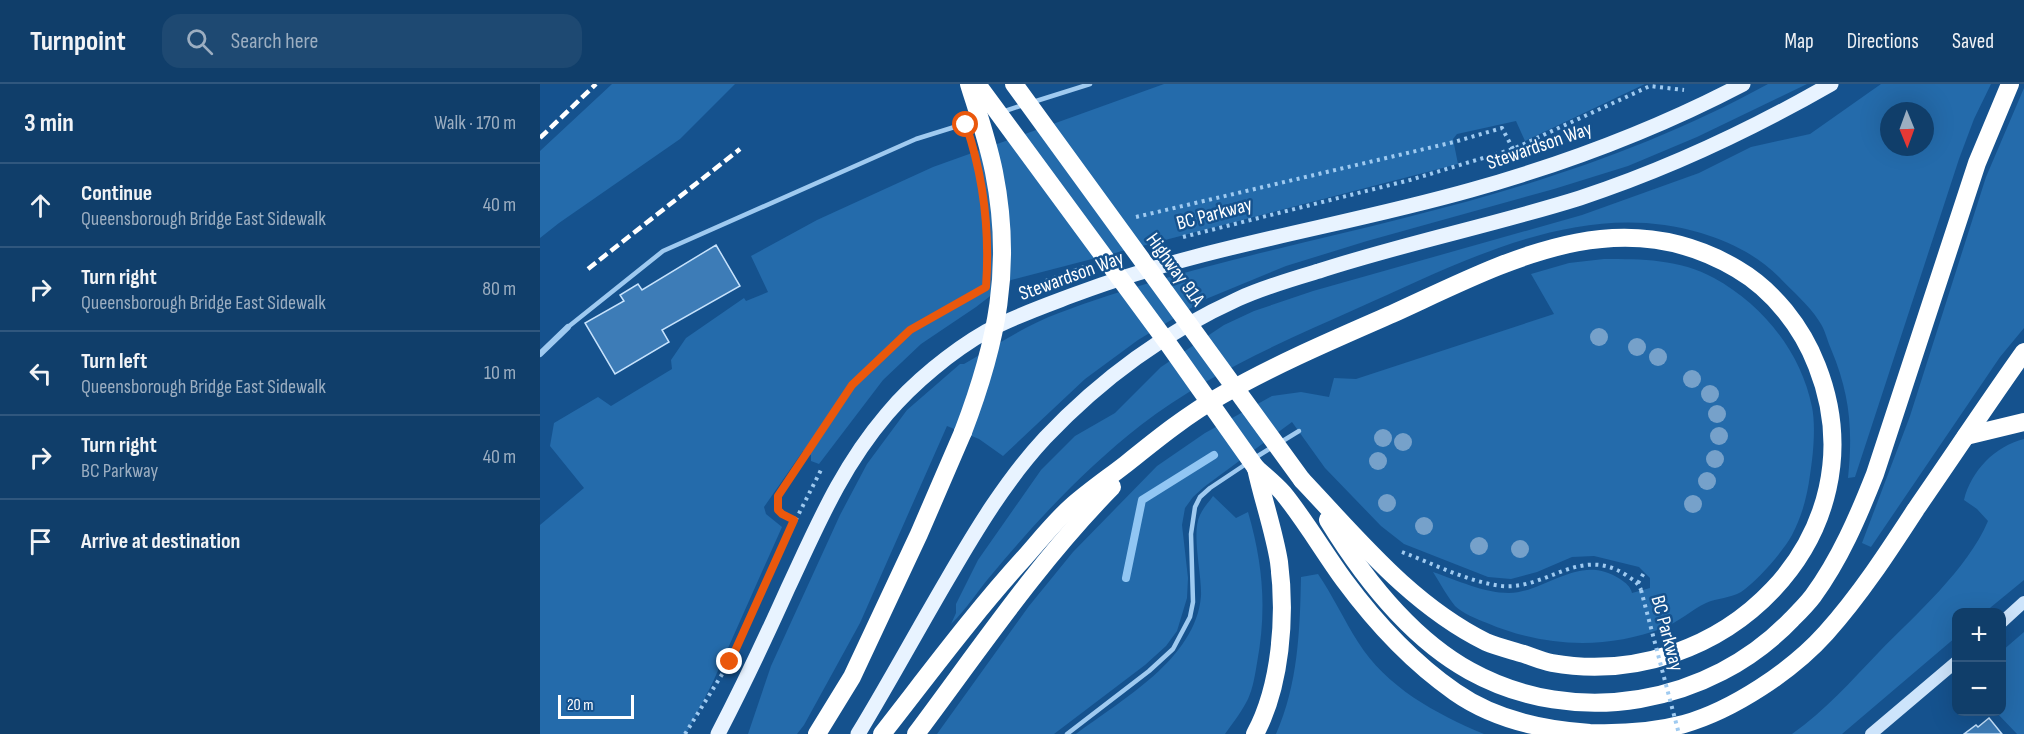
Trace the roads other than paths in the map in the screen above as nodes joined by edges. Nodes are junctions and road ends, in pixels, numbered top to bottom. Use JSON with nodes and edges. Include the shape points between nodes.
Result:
{"nodes":[{"id":1,"x":969,"y":84,"type":"edge"},
{"id":2,"x":977,"y":84,"type":"edge"},
{"id":3,"x":1014,"y":84,"type":"edge"},
{"id":4,"x":1090,"y":84,"type":"edge"},
{"id":5,"x":1743,"y":84,"type":"edge"},
{"id":6,"x":1831,"y":84,"type":"edge"},
{"id":7,"x":2010,"y":84,"type":"edge"},
{"id":8,"x":992,"y":115,"type":"dead end"},
{"id":9,"x":981,"y":118,"type":"dead end"},
{"id":10,"x":568,"y":327,"type":"joint"},
{"id":11,"x":2024,"y":352,"type":"edge"},
{"id":12,"x":540,"y":354,"type":"edge"},
{"id":13,"x":1250,"y":388,"type":"junction"},
{"id":14,"x":2024,"y":422,"type":"edge"},
{"id":15,"x":1299,"y":431,"type":"dead end"},
{"id":16,"x":1166,"y":432,"type":"junction"},
{"id":17,"x":1966,"y":436,"type":"junction"},
{"id":18,"x":1275,"y":446,"type":"junction"},
{"id":19,"x":1256,"y":468,"type":"junction"},
{"id":20,"x":1302,"y":480,"type":"junction"},
{"id":21,"x":2024,"y":602,"type":"edge"},
{"id":22,"x":2006,"y":618,"type":"edge"},
{"id":23,"x":1952,"y":665,"type":"edge"},
{"id":24,"x":718,"y":734,"type":"edge"},
{"id":25,"x":817,"y":734,"type":"edge"},
{"id":26,"x":858,"y":734,"type":"edge"},
{"id":27,"x":882,"y":734,"type":"edge"},
{"id":28,"x":916,"y":734,"type":"edge"},
{"id":29,"x":1067,"y":734,"type":"edge"},
{"id":30,"x":1255,"y":734,"type":"edge"},
{"id":31,"x":1871,"y":734,"type":"edge"}],
"edges":[{"from":1,"to":25,"type":"highway","bridge":true,"via":[[994,172],[1003,247],[990,351],[963,432],[919,534],[852,677]]},
{"from":2,"to":19,"type":"highway","bridge":true},
{"from":3,"to":20,"type":"highway","name":"Highway 91A","bridge":true},
{"from":4,"to":8,"type":"lane"},
{"from":5,"to":24,"type":"main road","name":"Stewardson Way","via":[[1646,129],[1568,159],[1472,190],[1167,264],[1050,303],[987,332],[924,377],[889,412],[858,452],[830,497]]},
{"from":6,"to":26,"type":"main road","via":[[1741,133],[1665,167],[1576,199],[1290,280],[1198,318],[1149,349],[1074,410],[1018,469],[968,543]]},
{"from":7,"to":20,"type":"highway","via":[[1977,163],[1858,517],[1813,597],[1753,655],[1681,690],[1642,700],[1566,701],[1499,684],[1470,671],[1416,630],[1367,576]]},
{"from":9,"to":10,"type":"lane","via":[[916,139],[663,251]]},
{"from":10,"to":12,"type":"street"},
{"from":11,"to":17,"type":"highway"},
{"from":13,"to":16,"type":"highway","via":[[1205,405]]},
{"from":13,"to":18,"type":"lane","via":[[1248,402]]},
{"from":13,"to":20,"type":"highway","via":[[1493,268],[1540,251],[1614,237],[1676,242],[1717,257],[1752,278],[1803,335],[1828,397],[1832,464],[1826,497],[1815,528],[1796,562],[1744,616],[1713,638],[1636,665],[1550,663],[1488,643],[1438,613],[1399,582]]},
{"from":14,"to":17,"type":"highway"},
{"from":15,"to":18,"type":"lane"},
{"from":16,"to":27,"type":"highway","via":[[1068,510],[1010,573]]},
{"from":16,"to":28,"type":"highway","via":[[1080,520]]},
{"from":17,"to":19,"type":"highway","via":[[1864,586],[1824,635],[1797,660],[1728,706],[1686,723],[1646,732],[1606,734],[1526,725],[1490,712],[1456,693],[1396,643],[1346,582],[1282,492]]},
{"from":18,"to":29,"type":"lane","via":[[1200,497],[1191,534],[1193,603],[1173,649]]},
{"from":19,"to":30,"type":"highway","via":[[1279,561],[1282,621],[1272,689]]},
{"from":21,"to":22,"type":"street"},
{"from":23,"to":31,"type":"street"}]}
